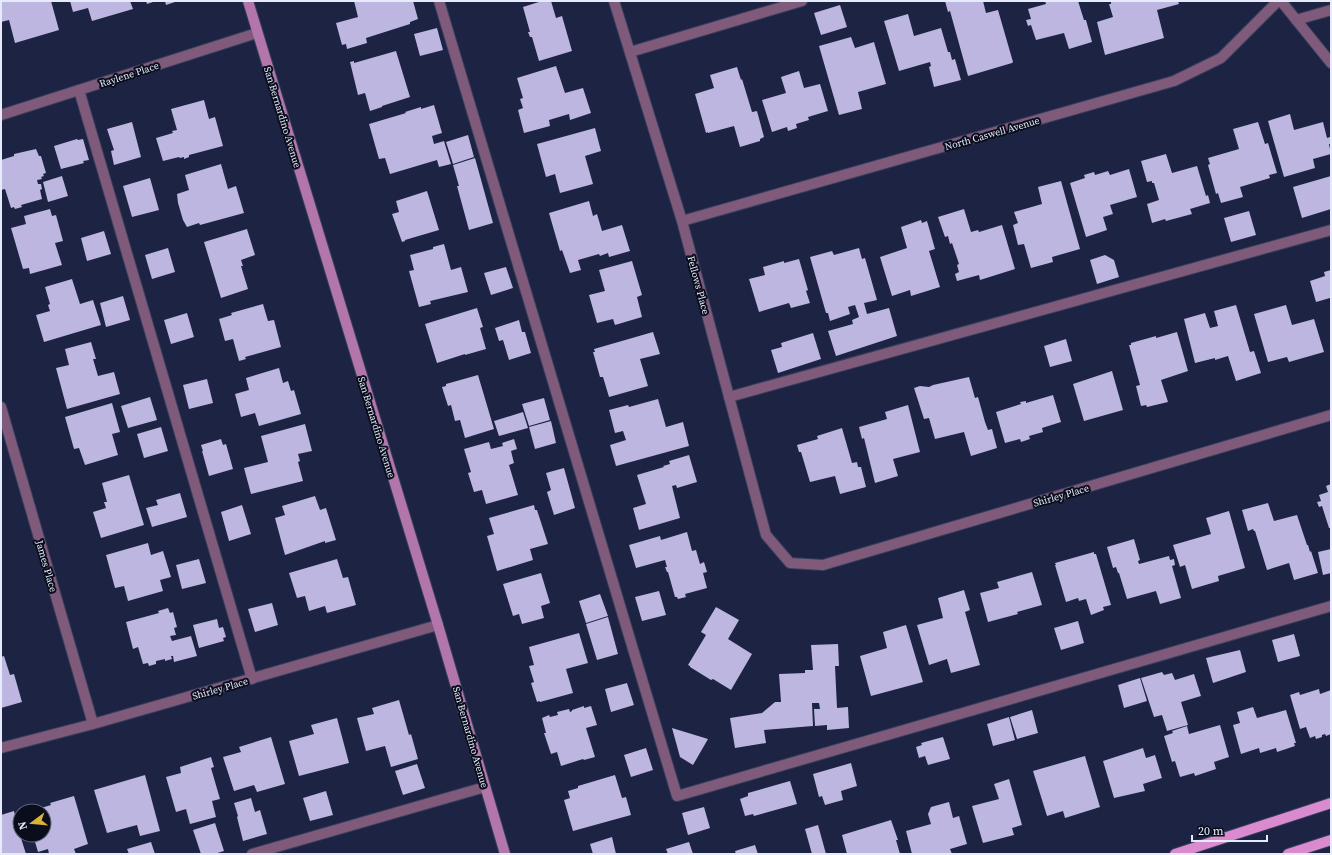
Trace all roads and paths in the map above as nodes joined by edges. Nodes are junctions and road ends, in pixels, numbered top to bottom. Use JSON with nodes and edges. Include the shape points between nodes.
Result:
{"nodes":[{"id":1,"x":248,"y":1,"type":"edge"},
{"id":2,"x":439,"y":1,"type":"edge"},
{"id":3,"x":614,"y":1,"type":"edge"},
{"id":4,"x":802,"y":1,"type":"edge"},
{"id":5,"x":1279,"y":1,"type":"edge"},
{"id":6,"x":1331,"y":10,"type":"edge"},
{"id":7,"x":1296,"y":20,"type":"junction"},
{"id":8,"x":257,"y":33,"type":"junction"},
{"id":9,"x":630,"y":52,"type":"junction"},
{"id":10,"x":1331,"y":63,"type":"edge"},
{"id":11,"x":79,"y":90,"type":"junction"},
{"id":12,"x":1,"y":115,"type":"edge"},
{"id":13,"x":682,"y":221,"type":"junction"},
{"id":14,"x":1331,"y":230,"type":"edge"},
{"id":15,"x":729,"y":397,"type":"junction"},
{"id":16,"x":1,"y":407,"type":"edge"},
{"id":17,"x":1331,"y":415,"type":"edge"},
{"id":18,"x":790,"y":563,"type":"joint"},
{"id":19,"x":1331,"y":606,"type":"edge"},
{"id":20,"x":438,"y":625,"type":"junction"},
{"id":21,"x":252,"y":679,"type":"junction"},
{"id":22,"x":93,"y":724,"type":"junction"},
{"id":23,"x":1,"y":748,"type":"edge"},
{"id":24,"x":485,"y":787,"type":"junction"},
{"id":25,"x":1331,"y":803,"type":"edge"},
{"id":26,"x":1331,"y":840,"type":"edge"},
{"id":27,"x":252,"y":854,"type":"edge"},
{"id":28,"x":505,"y":854,"type":"edge"},
{"id":29,"x":1175,"y":854,"type":"edge"},
{"id":30,"x":1288,"y":854,"type":"edge"}],
"edges":[{"from":1,"to":8,"type":"main road","name":"San Bernardino Avenue"},
{"from":2,"to":19,"type":"street","via":[[677,796]]},
{"from":3,"to":9,"type":"street","name":"Fellows Place"},
{"from":4,"to":9,"type":"street"},
{"from":5,"to":7,"type":"street"},
{"from":5,"to":13,"type":"street","name":"North Caswell Avenue","via":[[1221,58],[1174,82]]},
{"from":6,"to":7,"type":"street"},
{"from":7,"to":10,"type":"street"},
{"from":8,"to":11,"type":"street","name":"Raylene Place"},
{"from":8,"to":20,"type":"main road","name":"San Bernardino Avenue"},
{"from":9,"to":13,"type":"street","name":"Fellows Place"},
{"from":11,"to":12,"type":"street","name":"Raylene Place"},
{"from":11,"to":21,"type":"street"},
{"from":13,"to":15,"type":"street","name":"Fellows Place"},
{"from":14,"to":15,"type":"street"},
{"from":15,"to":18,"type":"street","name":"Fellows Place","via":[[766,535]]},
{"from":16,"to":22,"type":"street","name":"James Place"},
{"from":17,"to":18,"type":"street","name":"Shirley Place","via":[[823,565]]},
{"from":20,"to":21,"type":"street","name":"Shirley Place"},
{"from":20,"to":24,"type":"main road","name":"San Bernardino Avenue"},
{"from":21,"to":22,"type":"street","name":"Shirley Place"},
{"from":22,"to":23,"type":"street","name":"Shirley Place"},
{"from":24,"to":27,"type":"street"},
{"from":24,"to":28,"type":"main road","name":"San Bernardino Avenue"},
{"from":25,"to":29,"type":"main road"},
{"from":26,"to":30,"type":"main road"}]}
